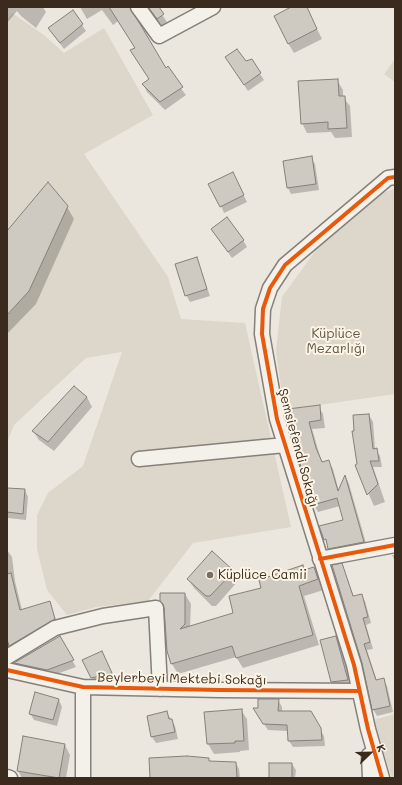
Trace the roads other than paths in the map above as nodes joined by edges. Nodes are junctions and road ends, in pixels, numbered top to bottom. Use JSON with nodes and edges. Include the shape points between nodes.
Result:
{"nodes":[{"id":1,"x":138,"y":7,"type":"edge"},
{"id":2,"x":213,"y":7,"type":"edge"},
{"id":3,"x":393,"y":174,"type":"edge"},
{"id":4,"x":285,"y":445,"type":"junction"},
{"id":5,"x":139,"y":459,"type":"dead end"},
{"id":6,"x":395,"y":545,"type":"edge"},
{"id":7,"x":320,"y":559,"type":"junction"},
{"id":8,"x":7,"y":656,"type":"edge"},
{"id":9,"x":7,"y":670,"type":"edge"},
{"id":10,"x":83,"y":687,"type":"junction"},
{"id":11,"x":160,"y":689,"type":"junction"},
{"id":12,"x":359,"y":691,"type":"junction"},
{"id":13,"x":368,"y":729,"type":"junction"},
{"id":14,"x":83,"y":778,"type":"edge"},
{"id":15,"x":370,"y":778,"type":"edge"},
{"id":16,"x":382,"y":778,"type":"edge"}],
"edges":[{"from":1,"to":2,"type":"street","via":[[159,36]]},
{"from":3,"to":4,"type":"street","name":"Şemsiefendi Sokağı","via":[[285,265],[270,288],[263,309],[262,334],[277,419]]},
{"from":4,"to":5,"type":"street"},
{"from":4,"to":7,"type":"street","name":"Şemsiefendi Sokağı"},
{"from":6,"to":7,"type":"street"},
{"from":7,"to":12,"type":"street","name":"Şemsiefendi Sokağı","via":[[354,665]]},
{"from":8,"to":11,"type":"street","via":[[55,628],[104,616],[156,608]]},
{"from":9,"to":10,"type":"street","name":"Beylerbeyi Mektebi Sokağı"},
{"from":10,"to":11,"type":"street","name":"Beylerbeyi Mektebi Sokağı"},
{"from":10,"to":14,"type":"street"},
{"from":11,"to":12,"type":"street","name":"Beylerbeyi Mektebi Sokağı"},
{"from":12,"to":13,"type":"street","name":"Şemsiefendi Sokağı"},
{"from":13,"to":15,"type":"street"},
{"from":13,"to":16,"type":"street"}]}
